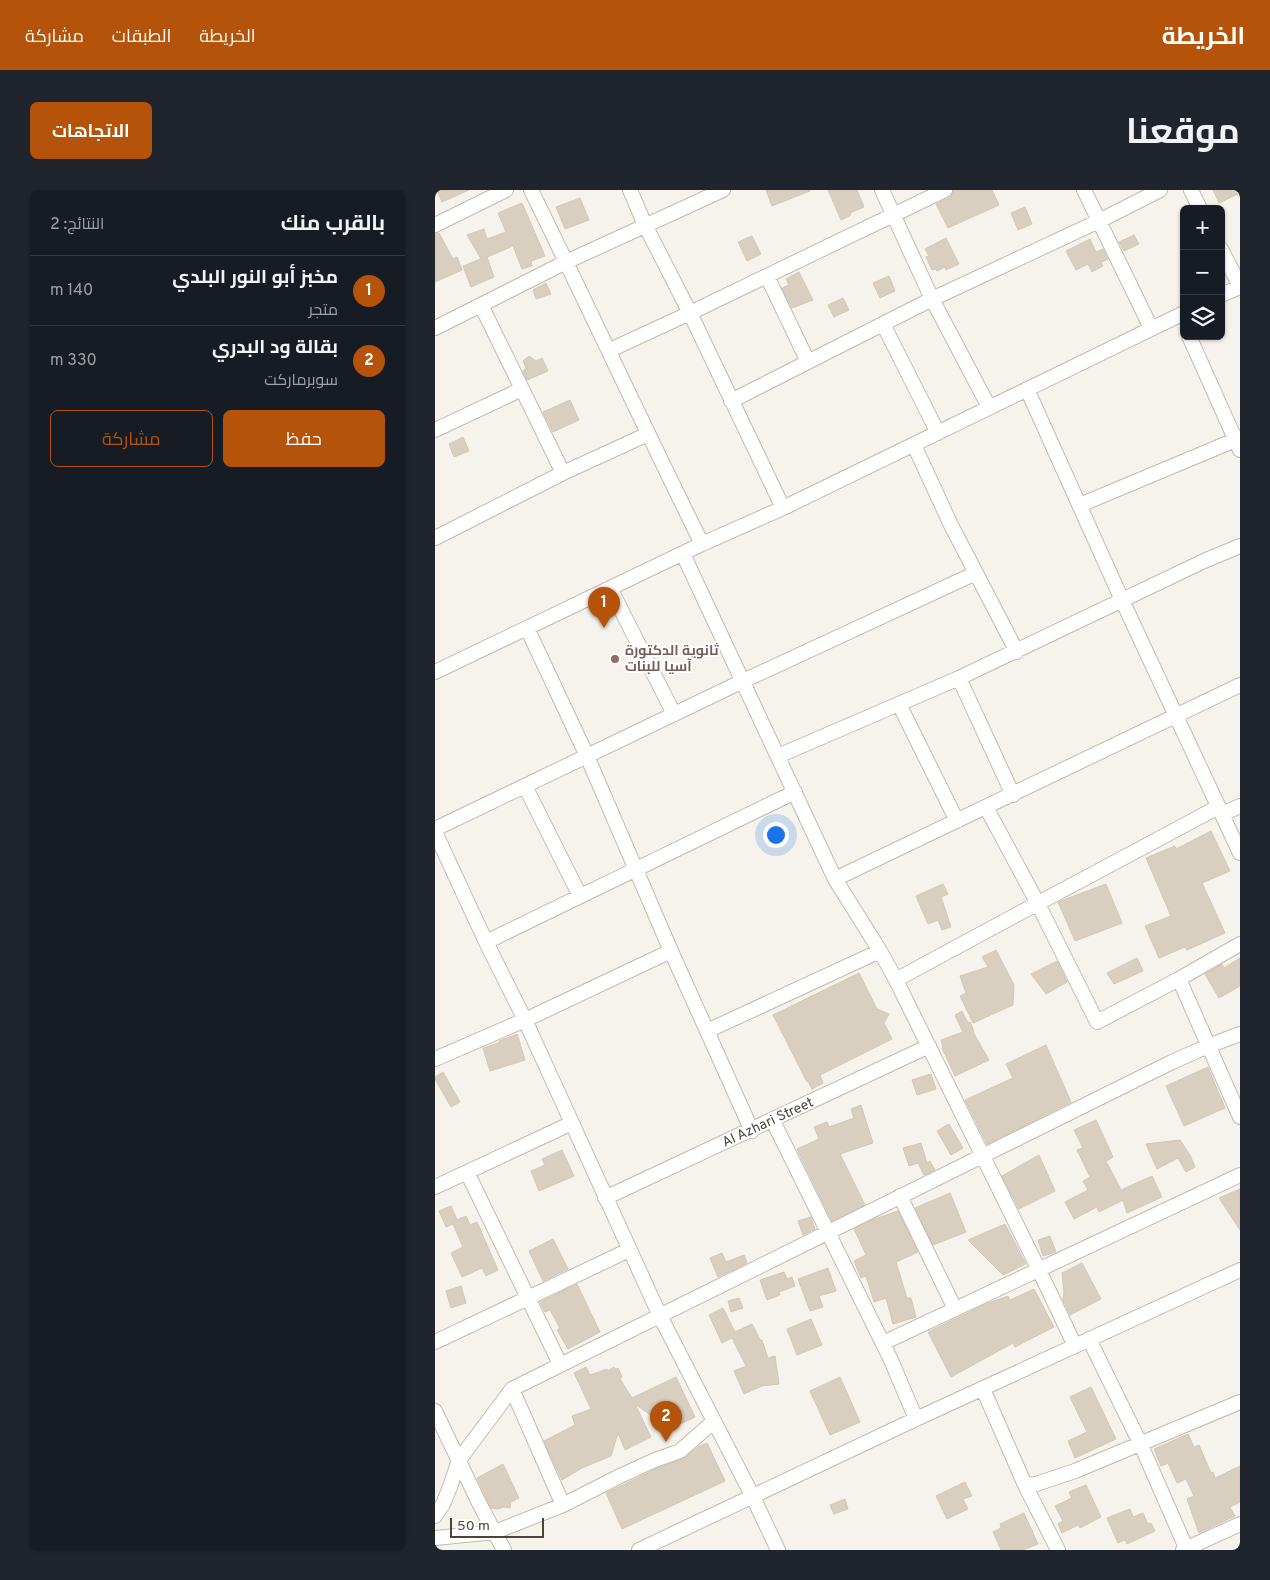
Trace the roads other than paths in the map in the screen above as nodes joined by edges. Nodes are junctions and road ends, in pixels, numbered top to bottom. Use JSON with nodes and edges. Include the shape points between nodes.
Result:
{"nodes":[{"id":1,"x":506,"y":190,"type":"edge"},
{"id":2,"x":531,"y":190,"type":"edge"},
{"id":3,"x":630,"y":190,"type":"edge"},
{"id":4,"x":723,"y":190,"type":"edge"},
{"id":5,"x":882,"y":190,"type":"edge"},
{"id":6,"x":945,"y":190,"type":"edge"},
{"id":7,"x":1085,"y":190,"type":"edge"},
{"id":8,"x":1160,"y":190,"type":"edge"},
{"id":9,"x":1191,"y":190,"type":"edge"},
{"id":10,"x":1199,"y":205,"type":"edge"},
{"id":11,"x":894,"y":215,"type":"junction"},
{"id":12,"x":1099,"y":221,"type":"junction"},
{"id":13,"x":435,"y":225,"type":"edge"},
{"id":14,"x":645,"y":225,"type":"junction"},
{"id":15,"x":1222,"y":250,"type":"edge"},
{"id":16,"x":567,"y":262,"type":"junction"},
{"id":17,"x":767,"y":276,"type":"junction"},
{"id":18,"x":1240,"y":286,"type":"edge"},
{"id":19,"x":1225,"y":293,"type":"edge"},
{"id":20,"x":932,"y":300,"type":"junction"},
{"id":21,"x":481,"y":305,"type":"junction"},
{"id":22,"x":690,"y":313,"type":"junction"},
{"id":23,"x":1180,"y":318,"type":"edge"},
{"id":24,"x":883,"y":324,"type":"junction"},
{"id":25,"x":435,"y":328,"type":"edge"},
{"id":26,"x":1151,"y":328,"type":"junction"},
{"id":27,"x":1191,"y":340,"type":"edge"},
{"id":28,"x":610,"y":350,"type":"junction"},
{"id":29,"x":808,"y":362,"type":"junction"},
{"id":30,"x":522,"y":389,"type":"junction"},
{"id":31,"x":1027,"y":389,"type":"junction"},
{"id":32,"x":731,"y":401,"type":"junction"},
{"id":33,"x":989,"y":407,"type":"junction"},
{"id":34,"x":435,"y":430,"type":"edge"},
{"id":35,"x":938,"y":433,"type":"junction"},
{"id":36,"x":648,"y":434,"type":"junction"},
{"id":37,"x":1239,"y":442,"type":"edge"},
{"id":38,"x":914,"y":445,"type":"junction"},
{"id":39,"x":563,"y":473,"type":"junction"},
{"id":40,"x":1081,"y":505,"type":"junction"},
{"id":41,"x":783,"y":508,"type":"junction"},
{"id":42,"x":435,"y":538,"type":"edge"},
{"id":43,"x":703,"y":544,"type":"junction"},
{"id":44,"x":1240,"y":546,"type":"edge"},
{"id":45,"x":683,"y":554,"type":"junction"},
{"id":46,"x":976,"y":573,"type":"junction"},
{"id":47,"x":610,"y":588,"type":"junction"},
{"id":48,"x":1123,"y":600,"type":"junction"},
{"id":49,"x":527,"y":628,"type":"junction"},
{"id":50,"x":1017,"y":652,"type":"junction"},
{"id":51,"x":435,"y":672,"type":"edge"},
{"id":52,"x":959,"y":678,"type":"junction"},
{"id":53,"x":743,"y":681,"type":"junction"},
{"id":54,"x":1240,"y":686,"type":"edge"},
{"id":55,"x":899,"y":704,"type":"junction"},
{"id":56,"x":675,"y":714,"type":"junction"},
{"id":57,"x":1176,"y":716,"type":"junction"},
{"id":58,"x":587,"y":756,"type":"junction"},
{"id":59,"x":778,"y":756,"type":"junction"},
{"id":60,"x":525,"y":786,"type":"junction"},
{"id":61,"x":795,"y":792,"type":"junction"},
{"id":62,"x":1013,"y":795,"type":"junction"},
{"id":63,"x":1240,"y":806,"type":"edge"},
{"id":64,"x":986,"y":807,"type":"junction"},
{"id":65,"x":1220,"y":810,"type":"junction"},
{"id":66,"x":957,"y":821,"type":"junction"},
{"id":67,"x":435,"y":830,"type":"edge"},
{"id":68,"x":1240,"y":853,"type":"edge"},
{"id":69,"x":637,"y":868,"type":"junction"},
{"id":70,"x":835,"y":879,"type":"junction"},
{"id":71,"x":580,"y":896,"type":"junction"},
{"id":72,"x":1037,"y":902,"type":"junction"},
{"id":73,"x":486,"y":942,"type":"junction"},
{"id":74,"x":1240,"y":944,"type":"edge"},
{"id":75,"x":671,"y":950,"type":"junction"},
{"id":76,"x":880,"y":951,"type":"junction"},
{"id":77,"x":1179,"y":979,"type":"junction"},
{"id":78,"x":895,"y":980,"type":"junction"},
{"id":79,"x":525,"y":1020,"type":"junction"},
{"id":80,"x":707,"y":1031,"type":"junction"},
{"id":81,"x":1240,"y":1034,"type":"edge"},
{"id":82,"x":929,"y":1046,"type":"junction"},
{"id":83,"x":1207,"y":1046,"type":"junction"},
{"id":84,"x":435,"y":1059,"type":"edge"},
{"id":85,"x":1240,"y":1118,"type":"edge"},
{"id":86,"x":773,"y":1121,"type":"junction"},
{"id":87,"x":571,"y":1123,"type":"junction"},
{"id":88,"x":751,"y":1131,"type":"junction"},
{"id":89,"x":982,"y":1156,"type":"junction"},
{"id":90,"x":467,"y":1172,"type":"junction"},
{"id":91,"x":1240,"y":1175,"type":"edge"},
{"id":92,"x":435,"y":1187,"type":"edge"},
{"id":93,"x":900,"y":1196,"type":"junction"},
{"id":94,"x":605,"y":1198,"type":"junction"},
{"id":95,"x":829,"y":1232,"type":"junction"},
{"id":96,"x":629,"y":1250,"type":"junction"},
{"id":97,"x":1039,"y":1270,"type":"junction"},
{"id":98,"x":1240,"y":1270,"type":"edge"},
{"id":99,"x":527,"y":1298,"type":"junction"},
{"id":100,"x":955,"y":1309,"type":"junction"},
{"id":101,"x":660,"y":1316,"type":"junction"},
{"id":102,"x":1089,"y":1339,"type":"junction"},
{"id":103,"x":435,"y":1342,"type":"edge"},
{"id":104,"x":883,"y":1343,"type":"junction"},
{"id":105,"x":1075,"y":1346,"type":"junction"},
{"id":106,"x":560,"y":1364,"type":"junction"},
{"id":107,"x":512,"y":1389,"type":"junction"},
{"id":108,"x":983,"y":1389,"type":"junction"},
{"id":109,"x":1240,"y":1402,"type":"edge"},
{"id":110,"x":435,"y":1411,"type":"edge"},
{"id":111,"x":916,"y":1419,"type":"junction"},
{"id":112,"x":713,"y":1422,"type":"junction"},
{"id":113,"x":1141,"y":1445,"type":"junction"},
{"id":114,"x":459,"y":1460,"type":"junction"},
{"id":115,"x":1025,"y":1484,"type":"junction"},
{"id":116,"x":753,"y":1497,"type":"junction"},
{"id":117,"x":563,"y":1505,"type":"junction"},
{"id":118,"x":435,"y":1516,"type":"edge"},
{"id":119,"x":1240,"y":1524,"type":"edge"},
{"id":120,"x":495,"y":1532,"type":"junction"},
{"id":121,"x":435,"y":1538,"type":"edge"},
{"id":122,"x":646,"y":1549,"type":"edge"},
{"id":123,"x":504,"y":1550,"type":"edge"},
{"id":124,"x":777,"y":1550,"type":"edge"},
{"id":125,"x":1058,"y":1550,"type":"edge"},
{"id":126,"x":1185,"y":1550,"type":"edge"}],
"edges":[{"from":1,"to":13,"type":"street"},
{"from":2,"to":16,"type":"street"},
{"from":3,"to":14,"type":"street"},
{"from":4,"to":14,"type":"street"},
{"from":5,"to":11,"type":"street"},
{"from":6,"to":11,"type":"street"},
{"from":7,"to":12,"type":"street"},
{"from":8,"to":12,"type":"street"},
{"from":9,"to":10,"type":"street"},
{"from":11,"to":17,"type":"street"},
{"from":11,"to":20,"type":"street"},
{"from":12,"to":20,"type":"street"},
{"from":12,"to":26,"type":"street"},
{"from":14,"to":16,"type":"street"},
{"from":14,"to":22,"type":"street"},
{"from":15,"to":18,"type":"street"},
{"from":16,"to":21,"type":"street"},
{"from":16,"to":28,"type":"street"},
{"from":17,"to":22,"type":"street"},
{"from":17,"to":29,"type":"street"},
{"from":18,"to":19,"type":"street"},
{"from":20,"to":24,"type":"street"},
{"from":20,"to":33,"type":"street"},
{"from":21,"to":25,"type":"street"},
{"from":21,"to":30,"type":"street"},
{"from":22,"to":28,"type":"street"},
{"from":22,"to":32,"type":"street"},
{"from":23,"to":26,"type":"street"},
{"from":24,"to":29,"type":"street"},
{"from":24,"to":35,"type":"street"},
{"from":26,"to":31,"type":"street"},
{"from":27,"to":37,"type":"street"},
{"from":28,"to":36,"type":"street"},
{"from":29,"to":32,"type":"street"},
{"from":30,"to":34,"type":"street"},
{"from":30,"to":39,"type":"street"},
{"from":31,"to":33,"type":"street"},
{"from":31,"to":40,"type":"street"},
{"from":32,"to":41,"type":"street"},
{"from":33,"to":35,"type":"street"},
{"from":35,"to":38,"type":"street"},
{"from":36,"to":39,"type":"street"},
{"from":36,"to":43,"type":"street"},
{"from":37,"to":40,"type":"street"},
{"from":38,"to":41,"type":"street"},
{"from":38,"to":46,"type":"street"},
{"from":39,"to":42,"type":"street"},
{"from":40,"to":48,"type":"street"},
{"from":41,"to":43,"type":"street"},
{"from":43,"to":45,"type":"street"},
{"from":44,"to":48,"type":"street"},
{"from":45,"to":47,"type":"street"},
{"from":45,"to":53,"type":"street"},
{"from":46,"to":50,"type":"street"},
{"from":46,"to":53,"type":"street"},
{"from":47,"to":49,"type":"street"},
{"from":47,"to":56,"type":"street"},
{"from":48,"to":50,"type":"street"},
{"from":48,"to":57,"type":"street"},
{"from":49,"to":51,"type":"street"},
{"from":49,"to":58,"type":"street"},
{"from":50,"to":52,"type":"street"},
{"from":52,"to":55,"type":"street"},
{"from":52,"to":62,"type":"street"},
{"from":53,"to":56,"type":"street"},
{"from":53,"to":59,"type":"street"},
{"from":54,"to":57,"type":"street"},
{"from":55,"to":59,"type":"street"},
{"from":55,"to":66,"type":"street"},
{"from":56,"to":58,"type":"street"},
{"from":57,"to":62,"type":"street"},
{"from":57,"to":65,"type":"street"},
{"from":58,"to":60,"type":"street"},
{"from":58,"to":69,"type":"street"},
{"from":59,"to":61,"type":"street"},
{"from":60,"to":67,"type":"street"},
{"from":60,"to":71,"type":"street"},
{"from":61,"to":69,"type":"street"},
{"from":61,"to":70,"type":"street"},
{"from":62,"to":64,"type":"street"},
{"from":63,"to":65,"type":"street"},
{"from":64,"to":66,"type":"street"},
{"from":64,"to":72,"type":"street"},
{"from":65,"to":68,"type":"street"},
{"from":65,"to":72,"type":"street"},
{"from":66,"to":70,"type":"street"},
{"from":67,"to":73,"type":"street"},
{"from":69,"to":71,"type":"street"},
{"from":69,"to":75,"type":"street"},
{"from":70,"to":76,"type":"street"},
{"from":71,"to":73,"type":"street"},
{"from":72,"to":77,"type":"street","via":[[1097,1022]]},
{"from":72,"to":78,"type":"street"},
{"from":73,"to":79,"type":"street"},
{"from":74,"to":77,"type":"street"},
{"from":75,"to":79,"type":"street"},
{"from":75,"to":80,"type":"street"},
{"from":76,"to":78,"type":"street"},
{"from":76,"to":80,"type":"street"},
{"from":77,"to":83,"type":"street"},
{"from":78,"to":82,"type":"street"},
{"from":79,"to":84,"type":"street"},
{"from":79,"to":87,"type":"street"},
{"from":80,"to":88,"type":"street"},
{"from":81,"to":83,"type":"street"},
{"from":82,"to":86,"type":"street","name":"Al Azhari Street"},
{"from":82,"to":89,"type":"street"},
{"from":83,"to":85,"type":"street"},
{"from":83,"to":89,"type":"street"},
{"from":86,"to":88,"type":"street","name":"Al Azhari Street"},
{"from":86,"to":95,"type":"street"},
{"from":87,"to":90,"type":"street"},
{"from":87,"to":94,"type":"street"},
{"from":88,"to":94,"type":"street","name":"Al Azhari Street"},
{"from":89,"to":93,"type":"street"},
{"from":89,"to":97,"type":"street"},
{"from":90,"to":92,"type":"street"},
{"from":90,"to":99,"type":"street"},
{"from":91,"to":97,"type":"street"},
{"from":93,"to":95,"type":"street"},
{"from":93,"to":100,"type":"street"},
{"from":94,"to":96,"type":"street"},
{"from":95,"to":101,"type":"street"},
{"from":95,"to":104,"type":"street"},
{"from":96,"to":99,"type":"street"},
{"from":96,"to":101,"type":"street"},
{"from":97,"to":100,"type":"street"},
{"from":97,"to":105,"type":"street"},
{"from":98,"to":102,"type":"street"},
{"from":99,"to":103,"type":"street"},
{"from":99,"to":106,"type":"street"},
{"from":100,"to":104,"type":"street"},
{"from":101,"to":106,"type":"street"},
{"from":101,"to":112,"type":"street"},
{"from":102,"to":105,"type":"street"},
{"from":102,"to":113,"type":"street"},
{"from":104,"to":111,"type":"street"},
{"from":105,"to":108,"type":"street"},
{"from":106,"to":107,"type":"street"},
{"from":107,"to":114,"type":"street"},
{"from":107,"to":117,"type":"street"},
{"from":108,"to":111,"type":"street"},
{"from":108,"to":115,"type":"street"},
{"from":109,"to":113,"type":"street"},
{"from":110,"to":114,"type":"street"},
{"from":111,"to":116,"type":"street"},
{"from":112,"to":116,"type":"street"},
{"from":112,"to":117,"type":"street","via":[[680,1451]]},
{"from":113,"to":115,"type":"street","via":[[1053,1479]]},
{"from":113,"to":126,"type":"street"},
{"from":114,"to":118,"type":"street","via":[[447,1495]]},
{"from":114,"to":120,"type":"street"},
{"from":115,"to":125,"type":"street"},
{"from":116,"to":122,"type":"street"},
{"from":116,"to":124,"type":"street"},
{"from":117,"to":120,"type":"street"},
{"from":119,"to":126,"type":"street"},
{"from":120,"to":121,"type":"street"},
{"from":120,"to":123,"type":"street"}]}
